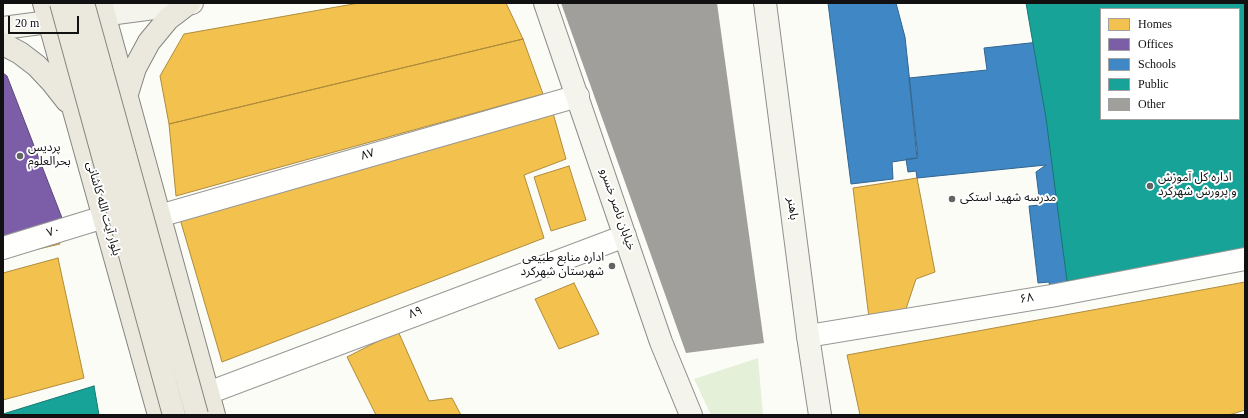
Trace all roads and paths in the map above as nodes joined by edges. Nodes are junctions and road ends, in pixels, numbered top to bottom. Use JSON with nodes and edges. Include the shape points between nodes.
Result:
{"nodes":[{"id":1,"x":61,"y":3,"type":"edge"},
{"id":2,"x":84,"y":3,"type":"edge"},
{"id":3,"x":190,"y":3,"type":"edge"},
{"id":4,"x":546,"y":3,"type":"edge"},
{"id":5,"x":765,"y":5,"type":"edge"},
{"id":6,"x":102,"y":9,"type":"edge"},
{"id":7,"x":47,"y":13,"type":"edge"},
{"id":8,"x":3,"y":28,"type":"edge"},
{"id":9,"x":3,"y":44,"type":"edge"},
{"id":10,"x":578,"y":96,"type":"junction"},
{"id":11,"x":126,"y":97,"type":"junction"},
{"id":12,"x":73,"y":111,"type":"junction"},
{"id":13,"x":159,"y":216,"type":"junction"},
{"id":14,"x":104,"y":217,"type":"junction"},
{"id":15,"x":625,"y":236,"type":"junction"},
{"id":16,"x":3,"y":248,"type":"edge"},
{"id":17,"x":1245,"y":259,"type":"edge"},
{"id":18,"x":808,"y":336,"type":"junction"},
{"id":19,"x":208,"y":393,"type":"junction"},
{"id":20,"x":161,"y":415,"type":"edge"},
{"id":21,"x":197,"y":415,"type":"edge"},
{"id":22,"x":214,"y":415,"type":"edge"},
{"id":23,"x":691,"y":415,"type":"edge"},
{"id":24,"x":820,"y":415,"type":"edge"}],
"edges":[{"from":1,"to":20,"type":"main road","bridge":true},
{"from":2,"to":21,"type":"main road","bridge":true},
{"from":3,"to":6,"type":"main road"},
{"from":3,"to":11,"type":"main road","via":[[168,19],[149,42]]},
{"from":4,"to":10,"type":"main road","name":"خیابان ناصر خسرو"},
{"from":5,"to":18,"type":"main road","name":"باهنر"},
{"from":6,"to":7,"type":"main road"},
{"from":6,"to":11,"type":"main road"},
{"from":7,"to":8,"type":"main road"},
{"from":7,"to":12,"type":"main road","name":"بلوار آیت الله کاشانی"},
{"from":9,"to":12,"type":"main road","via":[[37,66]]},
{"from":10,"to":13,"type":"street","name":"۸۷"},
{"from":10,"to":15,"type":"main road","name":"خیابان ناصر خسرو"},
{"from":11,"to":13,"type":"main road"},
{"from":12,"to":14,"type":"main road","name":"بلوار آیت الله کاشانی"},
{"from":13,"to":19,"type":"main road"},
{"from":14,"to":16,"type":"street","name":"۷۰"},
{"from":14,"to":20,"type":"main road","name":"بلوار آیت الله کاشانی"},
{"from":15,"to":19,"type":"street","name":"۸۹"},
{"from":15,"to":23,"type":"main road","name":"خیابان ناصر خسرو","via":[[661,342]]},
{"from":17,"to":18,"type":"street","name":"۶۸","via":[[1051,296]]},
{"from":18,"to":24,"type":"main road","name":"باهنر"},
{"from":19,"to":22,"type":"main road"}]}
